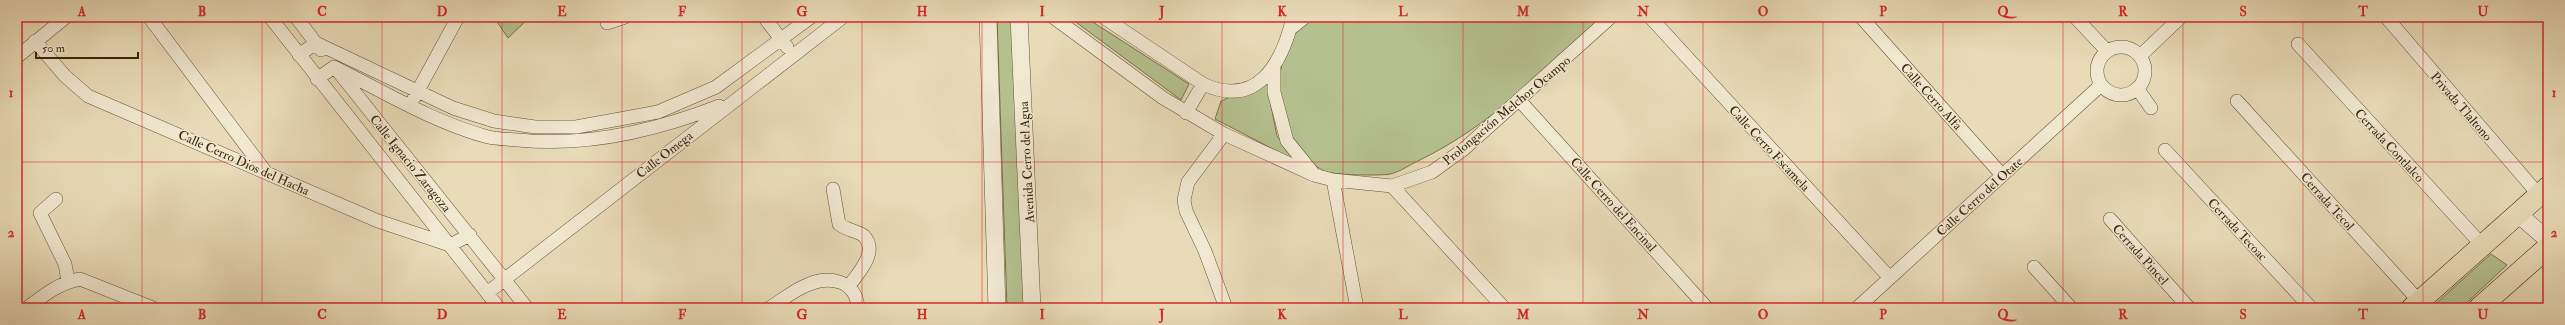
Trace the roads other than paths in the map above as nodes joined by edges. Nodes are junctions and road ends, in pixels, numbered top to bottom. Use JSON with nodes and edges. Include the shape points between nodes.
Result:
{"nodes":[{"id":1,"x":66,"y":17,"type":"edge"},
{"id":2,"x":149,"y":17,"type":"edge"},
{"id":3,"x":270,"y":17,"type":"edge"},
{"id":4,"x":296,"y":17,"type":"edge"},
{"id":5,"x":458,"y":17,"type":"edge"},
{"id":6,"x":625,"y":17,"type":"edge"},
{"id":7,"x":764,"y":17,"type":"edge"},
{"id":8,"x":811,"y":17,"type":"edge"},
{"id":9,"x":843,"y":17,"type":"edge"},
{"id":10,"x":988,"y":17,"type":"edge"},
{"id":11,"x":1019,"y":17,"type":"edge"},
{"id":12,"x":1052,"y":17,"type":"edge"},
{"id":13,"x":1103,"y":17,"type":"edge"},
{"id":14,"x":1305,"y":17,"type":"edge"},
{"id":15,"x":1611,"y":17,"type":"edge"},
{"id":16,"x":1650,"y":17,"type":"edge"},
{"id":17,"x":1861,"y":17,"type":"edge"},
{"id":18,"x":2075,"y":17,"type":"edge"},
{"id":19,"x":2181,"y":17,"type":"edge"},
{"id":20,"x":2386,"y":17,"type":"edge"},
{"id":21,"x":607,"y":23,"type":"dead end"},
{"id":22,"x":1292,"y":23,"type":"edge"},
{"id":23,"x":782,"y":40,"type":"junction"},
{"id":24,"x":35,"y":42,"type":"junction"},
{"id":25,"x":316,"y":43,"type":"junction"},
{"id":26,"x":2298,"y":44,"type":"dead end"},
{"id":27,"x":2107,"y":51,"type":"junction"},
{"id":28,"x":299,"y":55,"type":"junction"},
{"id":29,"x":793,"y":55,"type":"junction"},
{"id":30,"x":2140,"y":56,"type":"junction"},
{"id":31,"x":17,"y":57,"type":"edge"},
{"id":32,"x":1274,"y":66,"type":"junction"},
{"id":33,"x":334,"y":67,"type":"junction"},
{"id":34,"x":317,"y":79,"type":"junction"},
{"id":35,"x":1203,"y":84,"type":"junction"},
{"id":36,"x":2101,"y":85,"type":"junction"},
{"id":37,"x":2137,"y":88,"type":"junction"},
{"id":38,"x":417,"y":91,"type":"junction"},
{"id":39,"x":1520,"y":101,"type":"junction"},
{"id":40,"x":2237,"y":101,"type":"dead end"},
{"id":41,"x":732,"y":102,"type":"junction"},
{"id":42,"x":409,"y":106,"type":"junction"},
{"id":43,"x":2151,"y":108,"type":"dead end"},
{"id":44,"x":1186,"y":113,"type":"junction"},
{"id":45,"x":1224,"y":134,"type":"junction"},
{"id":46,"x":2165,"y":150,"type":"dead end"},
{"id":47,"x":266,"y":173,"type":"junction"},
{"id":48,"x":1314,"y":175,"type":"junction"},
{"id":49,"x":2002,"y":175,"type":"junction"},
{"id":50,"x":1333,"y":180,"type":"junction"},
{"id":51,"x":1392,"y":186,"type":"junction"},
{"id":52,"x":833,"y":189,"type":"dead end"},
{"id":53,"x":2543,"y":191,"type":"edge"},
{"id":54,"x":56,"y":199,"type":"dead end"},
{"id":55,"x":2518,"y":214,"type":"junction"},
{"id":56,"x":2110,"y":219,"type":"dead end"},
{"id":57,"x":470,"y":235,"type":"junction"},
{"id":58,"x":2548,"y":240,"type":"edge"},
{"id":59,"x":450,"y":245,"type":"junction"},
{"id":60,"x":2482,"y":245,"type":"junction"},
{"id":61,"x":2548,"y":247,"type":"edge"},
{"id":62,"x":2034,"y":267,"type":"dead end"},
{"id":63,"x":1890,"y":278,"type":"junction"},
{"id":64,"x":505,"y":279,"type":"junction"},
{"id":65,"x":68,"y":281,"type":"junction"},
{"id":66,"x":849,"y":286,"type":"junction"},
{"id":67,"x":487,"y":293,"type":"junction"},
{"id":68,"x":36,"y":305,"type":"edge"},
{"id":69,"x":2415,"y":305,"type":"edge"},
{"id":70,"x":153,"y":308,"type":"edge"},
{"id":71,"x":499,"y":308,"type":"edge"},
{"id":72,"x":527,"y":308,"type":"edge"},
{"id":73,"x":769,"y":308,"type":"edge"},
{"id":74,"x":858,"y":308,"type":"edge"},
{"id":75,"x":997,"y":308,"type":"edge"},
{"id":76,"x":1032,"y":308,"type":"edge"},
{"id":77,"x":1226,"y":308,"type":"edge"},
{"id":78,"x":1357,"y":308,"type":"edge"},
{"id":79,"x":1504,"y":308,"type":"edge"},
{"id":80,"x":1707,"y":308,"type":"edge"},
{"id":81,"x":1857,"y":308,"type":"edge"},
{"id":82,"x":2071,"y":308,"type":"edge"},
{"id":83,"x":2189,"y":308,"type":"edge"},
{"id":84,"x":2311,"y":308,"type":"edge"},
{"id":85,"x":2479,"y":308,"type":"edge"}],
"edges":[{"from":1,"to":24,"type":"street"},
{"from":2,"to":47,"type":"street"},
{"from":3,"to":28,"type":"street","name":"Calle Ignacio Zaragoza"},
{"from":4,"to":25,"type":"street","name":"Calle Ignacio Zaragoza"},
{"from":5,"to":38,"type":"street"},
{"from":6,"to":21,"type":"street"},
{"from":7,"to":23,"type":"street"},
{"from":8,"to":23,"type":"street"},
{"from":9,"to":29,"type":"street","name":"Calle Omega"},
{"from":10,"to":75,"type":"street"},
{"from":11,"to":76,"type":"street","name":"Avenida Cerro del Agua"},
{"from":12,"to":44,"type":"street","name":"Prolongación Melchor Ocampo"},
{"from":13,"to":35,"type":"street"},
{"from":14,"to":22,"type":"street"},
{"from":15,"to":39,"type":"street","name":"Prolongación Melchor Ocampo"},
{"from":16,"to":63,"type":"street","name":"Calle Cerro Escamela"},
{"from":17,"to":49,"type":"street","name":"Calle Cerro Alfa"},
{"from":18,"to":27,"type":"street"},
{"from":19,"to":30,"type":"street"},
{"from":20,"to":53,"type":"street","name":"Privada Tlaltono"},
{"from":22,"to":32,"type":"street"},
{"from":23,"to":29,"type":"street"},
{"from":23,"to":38,"type":"street","via":[[722,84],[688,100],[658,112],[576,127],[535,127],[494,121],[453,108]]},
{"from":24,"to":31,"type":"street"},
{"from":24,"to":47,"type":"street","name":"Calle Cerro Dios del Hacha","via":[[65,76],[88,96]]},
{"from":25,"to":28,"type":"street"},
{"from":25,"to":33,"type":"street","name":"Calle Ignacio Zaragoza"},
{"from":25,"to":38,"type":"street"},
{"from":26,"to":60,"type":"street","name":"Cerrada Contlalco"},
{"from":27,"to":30,"type":"street","via":[[2122,47]]},
{"from":27,"to":36,"type":"street","via":[[2099,61],[2097,69]]},
{"from":28,"to":34,"type":"street","name":"Calle Ignacio Zaragoza"},
{"from":29,"to":41,"type":"street","name":"Calle Omega"},
{"from":30,"to":37,"type":"street","via":[[2145,73]]},
{"from":32,"to":35,"type":"street","via":[[1257,85],[1238,92],[1219,92]]},
{"from":32,"to":48,"type":"street","via":[[1274,92],[1287,141]]},
{"from":33,"to":34,"type":"street"},
{"from":33,"to":42,"type":"street"},
{"from":33,"to":57,"type":"street","name":"Calle Ignacio Zaragoza"},
{"from":34,"to":59,"type":"street","name":"Calle Ignacio Zaragoza"},
{"from":35,"to":44,"type":"street"},
{"from":36,"to":37,"type":"street","via":[[2107,91],[2118,95],[2131,93]]},
{"from":36,"to":49,"type":"street","name":"Calle Cerro del Otate"},
{"from":37,"to":43,"type":"street"},
{"from":38,"to":42,"type":"street"},
{"from":39,"to":51,"type":"street","name":"Prolongación Melchor Ocampo","via":[[1464,149],[1432,172]]},
{"from":39,"to":80,"type":"street","name":"Calle Cerro del Encinal"},
{"from":40,"to":69,"type":"street","name":"Cerrada Tecol"},
{"from":41,"to":42,"type":"street","via":[[665,126],[580,142],[536,142],[489,137],[446,123]]},
{"from":41,"to":64,"type":"street","name":"Calle Omega"},
{"from":44,"to":45,"type":"street","name":"Prolongación Melchor Ocampo"},
{"from":45,"to":48,"type":"street","name":"Prolongación Melchor Ocampo"},
{"from":45,"to":77,"type":"street","via":[[1188,182],[1184,200],[1186,211]]},
{"from":46,"to":84,"type":"street","name":"Cerrada Tecoac"},
{"from":47,"to":59,"type":"street","name":"Calle Cerro Dios del Hacha","via":[[378,221]]},
{"from":48,"to":50,"type":"street","name":"Prolongación Melchor Ocampo"},
{"from":49,"to":63,"type":"street","name":"Calle Cerro del Otate"},
{"from":50,"to":51,"type":"street","name":"Prolongación Melchor Ocampo"},
{"from":50,"to":78,"type":"street"},
{"from":51,"to":79,"type":"street"},
{"from":52,"to":66,"type":"street","via":[[839,224],[864,236],[869,246],[868,258]]},
{"from":53,"to":55,"type":"main road"},
{"from":54,"to":65,"type":"street","via":[[40,213],[65,264]]},
{"from":55,"to":58,"type":"street"},
{"from":55,"to":60,"type":"main road"},
{"from":56,"to":83,"type":"street","name":"Cerrada Pincel"},
{"from":57,"to":59,"type":"street"},
{"from":57,"to":64,"type":"street","name":"Calle Ignacio Zaragoza"},
{"from":59,"to":67,"type":"street","name":"Calle Ignacio Zaragoza"},
{"from":60,"to":69,"type":"main road"},
{"from":61,"to":85,"type":"main road"},
{"from":62,"to":82,"type":"street"},
{"from":63,"to":81,"type":"street","name":"Calle Cerro del Otate"},
{"from":64,"to":67,"type":"street","name":"Calle Omega"},
{"from":64,"to":72,"type":"street","name":"Calle Ignacio Zaragoza"},
{"from":65,"to":68,"type":"street"},
{"from":65,"to":70,"type":"street","via":[[80,279],[91,282]]},
{"from":66,"to":73,"type":"street","via":[[835,279],[807,285]]},
{"from":66,"to":74,"type":"street","via":[[858,300]]},
{"from":67,"to":71,"type":"street","name":"Calle Ignacio Zaragoza"}]}
